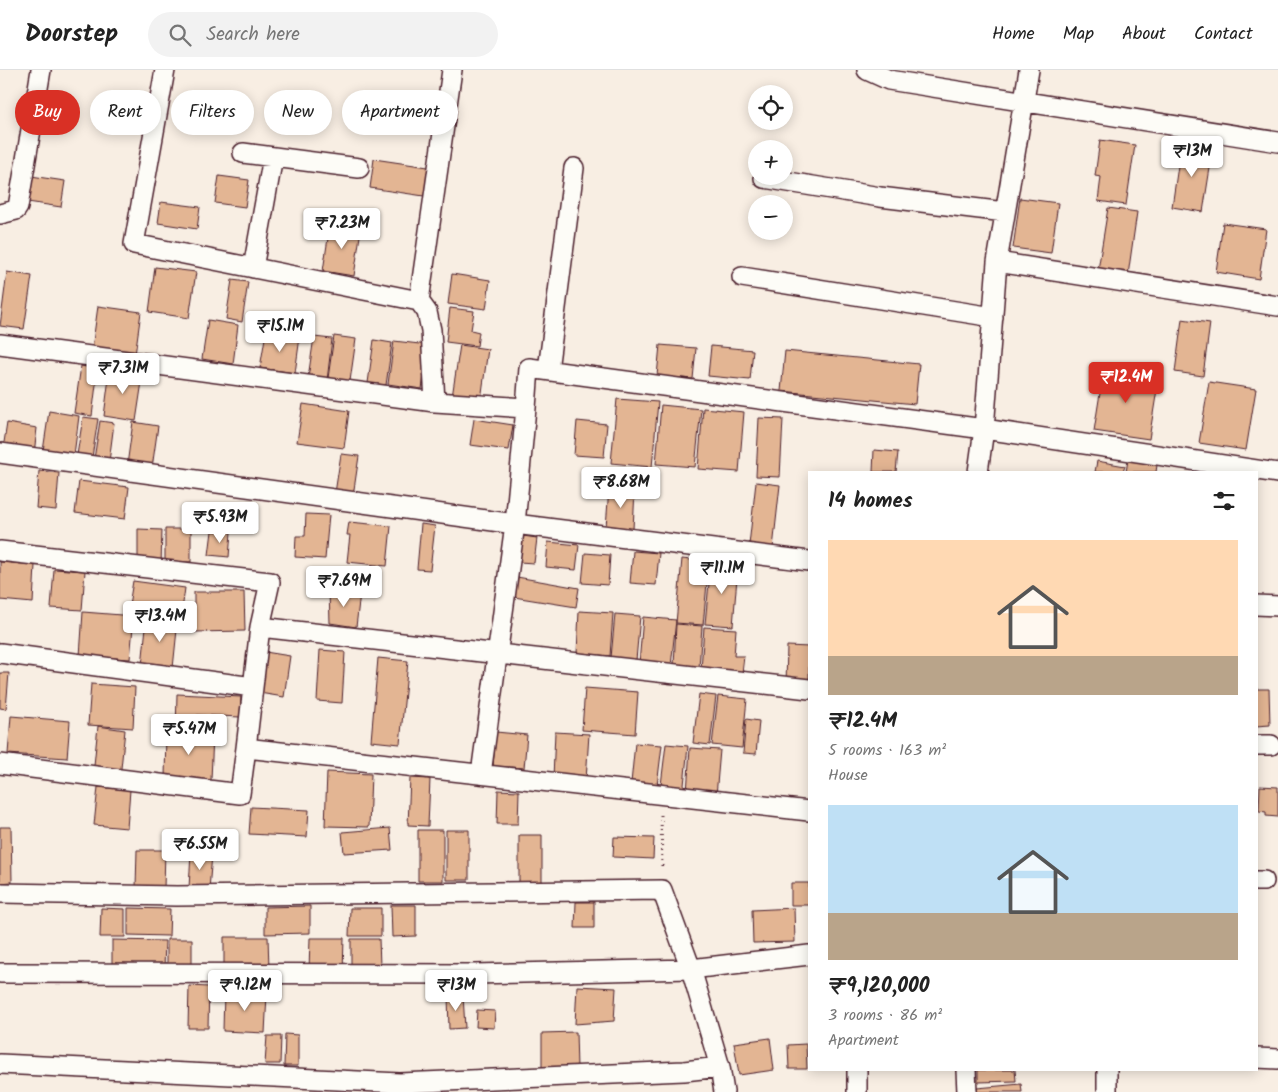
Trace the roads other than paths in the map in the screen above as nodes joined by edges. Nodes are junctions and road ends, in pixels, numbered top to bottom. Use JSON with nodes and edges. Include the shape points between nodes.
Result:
{"nodes":[{"id":1,"x":41,"y":70,"type":"edge"},
{"id":2,"x":165,"y":70,"type":"edge"},
{"id":3,"x":452,"y":70,"type":"edge"},
{"id":4,"x":867,"y":70,"type":"edge"},
{"id":5,"x":1029,"y":70,"type":"edge"},
{"id":6,"x":1023,"y":101,"type":"junction"},
{"id":7,"x":1278,"y":142,"type":"edge"},
{"id":8,"x":243,"y":153,"type":"dead end"},
{"id":9,"x":273,"y":157,"type":"junction"},
{"id":10,"x":359,"y":168,"type":"dead end"},
{"id":11,"x":574,"y":168,"type":"dead end"},
{"id":12,"x":793,"y":183,"type":"edge"},
{"id":13,"x":1005,"y":212,"type":"junction"},
{"id":14,"x":0,"y":214,"type":"edge"},
{"id":15,"x":997,"y":262,"type":"junction"},
{"id":16,"x":252,"y":268,"type":"junction"},
{"id":17,"x":742,"y":277,"type":"dead end"},
{"id":18,"x":419,"y":301,"type":"junction"},
{"id":19,"x":1278,"y":306,"type":"edge"},
{"id":20,"x":993,"y":317,"type":"junction"},
{"id":21,"x":0,"y":344,"type":"edge"},
{"id":22,"x":548,"y":370,"type":"junction"},
{"id":23,"x":435,"y":402,"type":"junction"},
{"id":24,"x":526,"y":408,"type":"junction"},
{"id":25,"x":984,"y":429,"type":"junction"},
{"id":26,"x":0,"y":453,"type":"edge"},
{"id":27,"x":978,"y":471,"type":"edge"},
{"id":28,"x":1278,"y":473,"type":"edge"},
{"id":29,"x":515,"y":524,"type":"junction"},
{"id":30,"x":0,"y":551,"type":"edge"},
{"id":31,"x":808,"y":561,"type":"edge"},
{"id":32,"x":1258,"y":605,"type":"edge"},
{"id":33,"x":1278,"y":606,"type":"edge"},
{"id":34,"x":260,"y":627,"type":"junction"},
{"id":35,"x":0,"y":653,"type":"edge"},
{"id":36,"x":497,"y":654,"type":"junction"},
{"id":37,"x":253,"y":687,"type":"junction"},
{"id":38,"x":808,"y":689,"type":"edge"},
{"id":39,"x":246,"y":748,"type":"junction"},
{"id":40,"x":0,"y":764,"type":"edge"},
{"id":41,"x":481,"y":774,"type":"junction"},
{"id":42,"x":808,"y":811,"type":"edge"},
{"id":43,"x":0,"y":893,"type":"edge"},
{"id":44,"x":808,"y":955,"type":"edge"},
{"id":45,"x":691,"y":969,"type":"junction"},
{"id":46,"x":0,"y":973,"type":"edge"},
{"id":47,"x":1258,"y":1058,"type":"edge"},
{"id":48,"x":1278,"y":1059,"type":"edge"},
{"id":49,"x":0,"y":1064,"type":"edge"},
{"id":50,"x":720,"y":1067,"type":"junction"},
{"id":51,"x":857,"y":1071,"type":"edge"},
{"id":52,"x":966,"y":1071,"type":"edge"},
{"id":53,"x":1108,"y":1071,"type":"edge"},
{"id":54,"x":724,"y":1092,"type":"edge"},
{"id":55,"x":857,"y":1092,"type":"edge"},
{"id":56,"x":967,"y":1092,"type":"edge"},
{"id":57,"x":1108,"y":1092,"type":"edge"}],
"edges":[{"from":1,"to":14,"type":"street","via":[[18,206],[16,210]]},
{"from":2,"to":16,"type":"street","via":[[134,244]]},
{"from":3,"to":18,"type":"street"},
{"from":4,"to":6,"type":"street","via":[[888,80]]},
{"from":5,"to":6,"type":"street"},
{"from":6,"to":7,"type":"street"},
{"from":6,"to":13,"type":"street"},
{"from":8,"to":9,"type":"street"},
{"from":9,"to":10,"type":"street"},
{"from":9,"to":16,"type":"street"},
{"from":11,"to":22,"type":"street"},
{"from":12,"to":13,"type":"street"},
{"from":13,"to":15,"type":"street"},
{"from":15,"to":19,"type":"street"},
{"from":15,"to":20,"type":"street"},
{"from":16,"to":18,"type":"street"},
{"from":17,"to":20,"type":"street"},
{"from":18,"to":23,"type":"street","via":[[427,312],[431,330]]},
{"from":20,"to":25,"type":"street"},
{"from":21,"to":23,"type":"street"},
{"from":22,"to":24,"type":"street","via":[[529,368]]},
{"from":22,"to":25,"type":"street"},
{"from":23,"to":24,"type":"street"},
{"from":24,"to":29,"type":"street"},
{"from":25,"to":27,"type":"street"},
{"from":25,"to":28,"type":"street"},
{"from":26,"to":29,"type":"street"},
{"from":29,"to":31,"type":"street"},
{"from":29,"to":36,"type":"street"},
{"from":30,"to":34,"type":"street","via":[[270,582]]},
{"from":32,"to":33,"type":"street"},
{"from":34,"to":36,"type":"street"},
{"from":34,"to":37,"type":"street"},
{"from":35,"to":37,"type":"street"},
{"from":36,"to":38,"type":"street"},
{"from":36,"to":41,"type":"street"},
{"from":37,"to":39,"type":"street"},
{"from":39,"to":40,"type":"street","via":[[240,794]]},
{"from":39,"to":41,"type":"street"},
{"from":41,"to":42,"type":"street"},
{"from":43,"to":45,"type":"street","via":[[177,896],[662,890]]},
{"from":44,"to":45,"type":"street"},
{"from":45,"to":46,"type":"street","via":[[475,974]]},
{"from":45,"to":50,"type":"street"},
{"from":47,"to":48,"type":"street"},
{"from":49,"to":50,"type":"street","via":[[400,1083]]},
{"from":50,"to":54,"type":"street"},
{"from":51,"to":55,"type":"street"},
{"from":52,"to":56,"type":"street"},
{"from":53,"to":57,"type":"street"}]}
